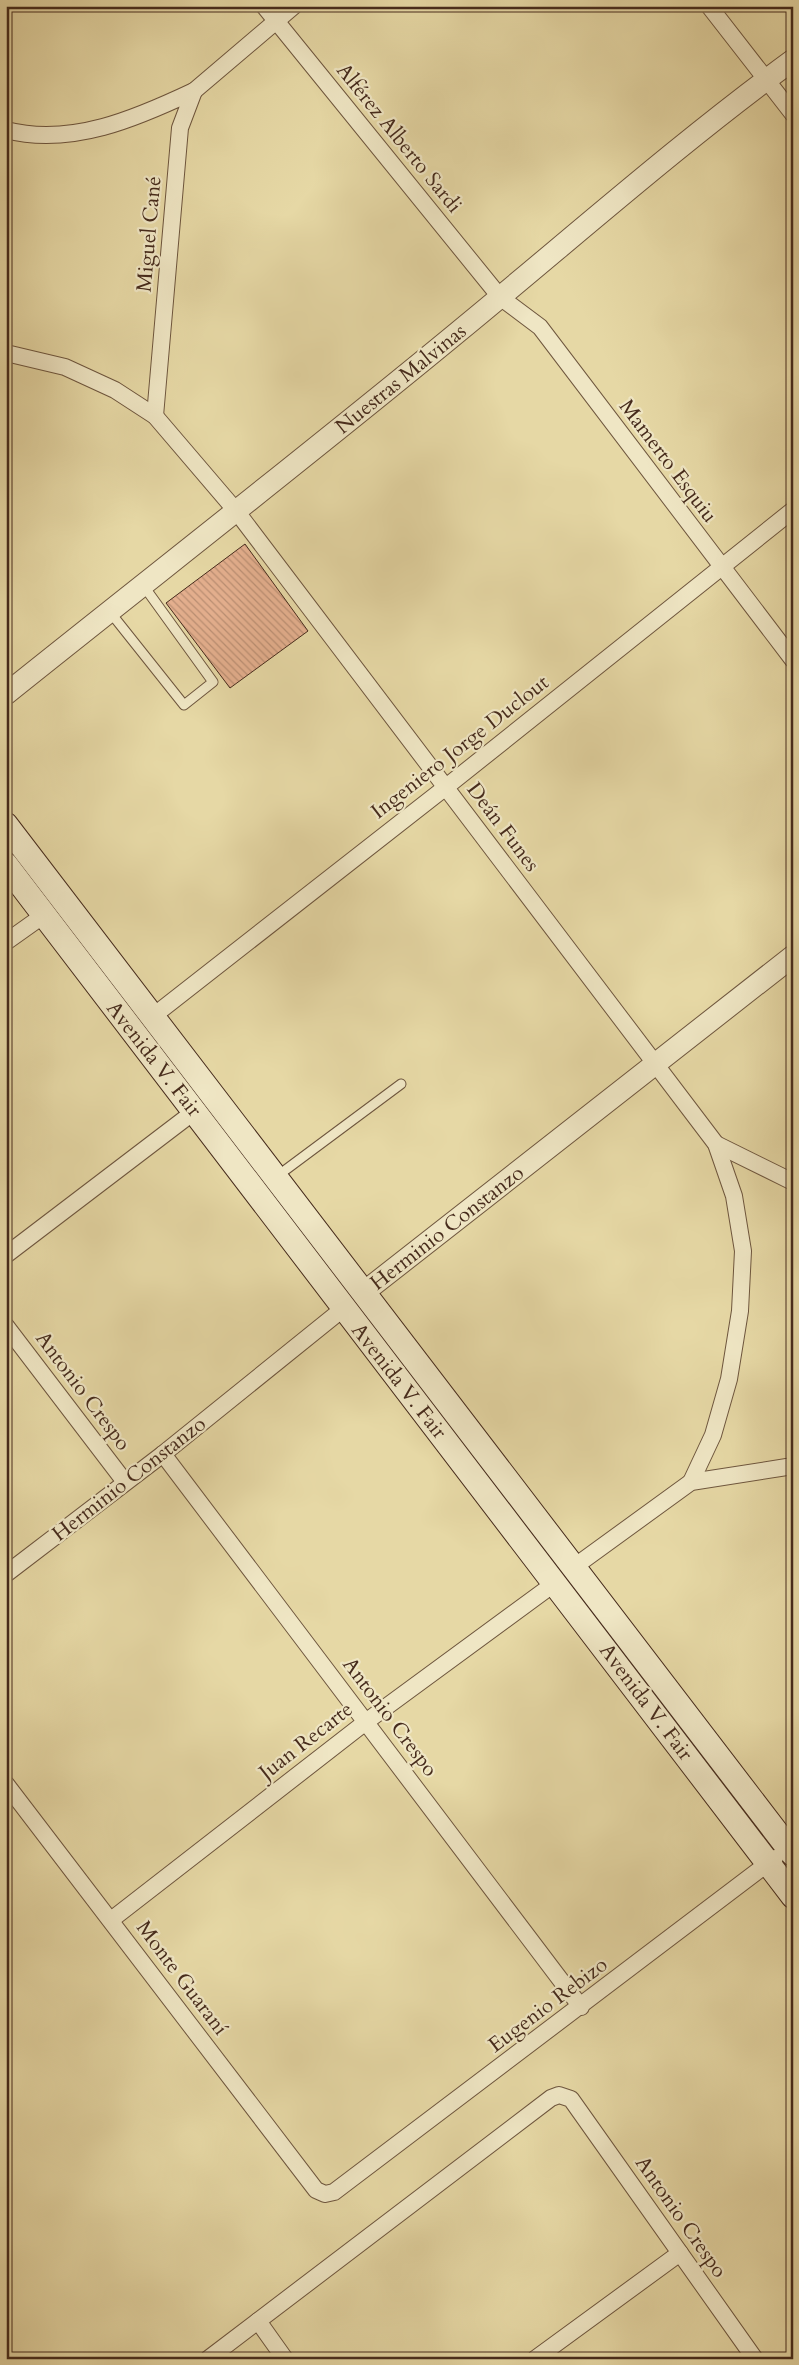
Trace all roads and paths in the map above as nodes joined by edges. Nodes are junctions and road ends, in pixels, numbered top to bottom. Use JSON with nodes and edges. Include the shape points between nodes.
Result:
{"nodes":[{"id":1,"x":264,"y":6,"type":"edge"},
{"id":2,"x":294,"y":6,"type":"edge"},
{"id":3,"x":709,"y":6,"type":"edge"},
{"id":4,"x":276,"y":21,"type":"junction"},
{"id":5,"x":793,"y":60,"type":"edge"},
{"id":6,"x":766,"y":79,"type":"junction"},
{"id":7,"x":194,"y":91,"type":"junction"},
{"id":8,"x":793,"y":114,"type":"edge"},
{"id":9,"x":6,"y":130,"type":"edge"},
{"id":10,"x":500,"y":297,"type":"junction"},
{"id":11,"x":6,"y":353,"type":"edge"},
{"id":12,"x":155,"y":416,"type":"junction"},
{"id":13,"x":793,"y":510,"type":"edge"},
{"id":14,"x":237,"y":512,"type":"junction"},
{"id":15,"x":722,"y":566,"type":"junction"},
{"id":16,"x":142,"y":585,"type":"junction"},
{"id":17,"x":110,"y":611,"type":"junction"},
{"id":18,"x":793,"y":660,"type":"edge"},
{"id":19,"x":6,"y":694,"type":"edge"},
{"id":20,"x":446,"y":787,"type":"junction"},
{"id":21,"x":6,"y":825,"type":"edge"},
{"id":22,"x":6,"y":866,"type":"edge"},
{"id":23,"x":44,"y":915,"type":"junction"},
{"id":24,"x":6,"y":942,"type":"edge"},
{"id":25,"x":793,"y":956,"type":"edge"},
{"id":26,"x":152,"y":1017,"type":"junction"},
{"id":27,"x":657,"y":1064,"type":"junction"},
{"id":28,"x":401,"y":1084,"type":"dead end"},
{"id":29,"x":195,"y":1112,"type":"junction"},
{"id":30,"x":716,"y":1144,"type":"junction"},
{"id":31,"x":276,"y":1177,"type":"junction"},
{"id":32,"x":793,"y":1182,"type":"edge"},
{"id":33,"x":6,"y":1255,"type":"edge"},
{"id":34,"x":364,"y":1293,"type":"junction"},
{"id":35,"x":344,"y":1308,"type":"junction"},
{"id":36,"x":6,"y":1326,"type":"edge"},
{"id":37,"x":162,"y":1454,"type":"junction"},
{"id":38,"x":793,"y":1466,"type":"edge"},
{"id":39,"x":125,"y":1482,"type":"junction"},
{"id":40,"x":691,"y":1482,"type":"junction"},
{"id":41,"x":574,"y":1567,"type":"junction"},
{"id":42,"x":6,"y":1574,"type":"edge"},
{"id":43,"x":555,"y":1583,"type":"junction"},
{"id":44,"x":367,"y":1721,"type":"junction"},
{"id":45,"x":6,"y":1784,"type":"edge"},
{"id":46,"x":791,"y":1849,"type":"edge"},
{"id":47,"x":768,"y":1864,"type":"junction"},
{"id":48,"x":793,"y":1896,"type":"edge"},
{"id":49,"x":111,"y":1920,"type":"junction"},
{"id":50,"x":581,"y":2007,"type":"junction"},
{"id":51,"x":326,"y":2194,"type":"joint"},
{"id":52,"x":680,"y":2253,"type":"junction"},
{"id":53,"x":258,"y":2321,"type":"junction"},
{"id":54,"x":228,"y":2353,"type":"edge"},
{"id":55,"x":208,"y":2359,"type":"edge"},
{"id":56,"x":285,"y":2359,"type":"edge"},
{"id":57,"x":535,"y":2359,"type":"edge"},
{"id":58,"x":755,"y":2359,"type":"edge"}],
"edges":[{"from":1,"to":4,"type":"street","name":"Alférez Alberto Sardi"},
{"from":2,"to":4,"type":"street"},
{"from":3,"to":6,"type":"street"},
{"from":4,"to":7,"type":"street"},
{"from":4,"to":10,"type":"street","name":"Alférez Alberto Sardi"},
{"from":5,"to":6,"type":"street","name":"Nuestras Malvinas"},
{"from":6,"to":8,"type":"street"},
{"from":6,"to":10,"type":"street","name":"Nuestras Malvinas"},
{"from":7,"to":9,"type":"street","via":[[138,117],[83,131],[24,135]]},
{"from":7,"to":12,"type":"street","name":"Miguel Cané","via":[[180,128]]},
{"from":10,"to":14,"type":"street","name":"Nuestras Malvinas"},
{"from":10,"to":15,"type":"street","name":"Mamerto Esquiu","via":[[540,327]]},
{"from":11,"to":12,"type":"street","via":[[65,367],[115,390]]},
{"from":12,"to":14,"type":"street","name":"Deán Funes"},
{"from":13,"to":15,"type":"street","name":"Ingeniero Jorge Duclout"},
{"from":14,"to":16,"type":"street","name":"Nuestras Malvinas"},
{"from":14,"to":20,"type":"street","name":"Deán Funes"},
{"from":15,"to":18,"type":"street","name":"Mamerto Esquiu"},
{"from":15,"to":20,"type":"street","name":"Ingeniero Jorge Duclout"},
{"from":16,"to":17,"type":"street","name":"Nuestras Malvinas"},
{"from":16,"to":17,"type":"lane","via":[[213,682],[184,706]]},
{"from":17,"to":19,"type":"street","name":"Nuestras Malvinas"},
{"from":20,"to":26,"type":"street","name":"Ingeniero Jorge Duclout"},
{"from":20,"to":27,"type":"street","name":"Deán Funes"},
{"from":21,"to":26,"type":"main road","name":"Avenida V. Fair"},
{"from":22,"to":23,"type":"main road","name":"Avenida V. Fair"},
{"from":23,"to":24,"type":"street"},
{"from":23,"to":29,"type":"main road","name":"Avenida V. Fair"},
{"from":25,"to":27,"type":"street","name":"Herminio Constanzo"},
{"from":26,"to":31,"type":"main road","name":"Avenida V. Fair"},
{"from":27,"to":30,"type":"street","name":"Deán Funes"},
{"from":27,"to":34,"type":"street","name":"Herminio Constanzo"},
{"from":28,"to":31,"type":"lane"},
{"from":29,"to":33,"type":"street"},
{"from":29,"to":35,"type":"main road","name":"Avenida V. Fair"},
{"from":30,"to":32,"type":"street"},
{"from":30,"to":40,"type":"street","via":[[734,1196],[743,1252],[740,1311],[730,1379],[713,1435]]},
{"from":31,"to":34,"type":"main road","name":"Avenida V. Fair"},
{"from":34,"to":35,"type":"main road","name":"Herminio Constanzo"},
{"from":34,"to":41,"type":"main road","name":"Avenida V. Fair"},
{"from":35,"to":37,"type":"street","name":"Herminio Constanzo"},
{"from":35,"to":43,"type":"main road","name":"Avenida V. Fair"},
{"from":36,"to":39,"type":"street","name":"Antonio Crespo"},
{"from":37,"to":39,"type":"street","name":"Herminio Constanzo"},
{"from":37,"to":44,"type":"street","name":"Antonio Crespo"},
{"from":38,"to":40,"type":"street"},
{"from":39,"to":42,"type":"street","name":"Herminio Constanzo"},
{"from":40,"to":41,"type":"street"},
{"from":41,"to":46,"type":"main road","name":"Avenida V. Fair"},
{"from":43,"to":44,"type":"street","name":"Juan Recarte"},
{"from":43,"to":47,"type":"main road","name":"Avenida V. Fair"},
{"from":44,"to":49,"type":"street","name":"Juan Recarte"},
{"from":44,"to":50,"type":"street","name":"Antonio Crespo"},
{"from":45,"to":49,"type":"street","name":"Monte Guaraní"},
{"from":46,"to":47,"type":"street","name":"Eugenio Rebizo"},
{"from":47,"to":48,"type":"main road","name":"Avenida V. Fair"},
{"from":47,"to":50,"type":"street","name":"Eugenio Rebizo"},
{"from":49,"to":51,"type":"street","name":"Monte Guaraní","via":[[316,2190]]},
{"from":50,"to":51,"type":"street","name":"Eugenio Rebizo","via":[[334,2192]]},
{"from":52,"to":53,"type":"street","name":"Antonio Crespo","via":[[571,2099],[559,2095]]},
{"from":52,"to":57,"type":"street"},
{"from":52,"to":58,"type":"street","name":"Antonio Crespo"},
{"from":53,"to":54,"type":"street"},
{"from":53,"to":56,"type":"street"},
{"from":54,"to":55,"type":"street"}]}
